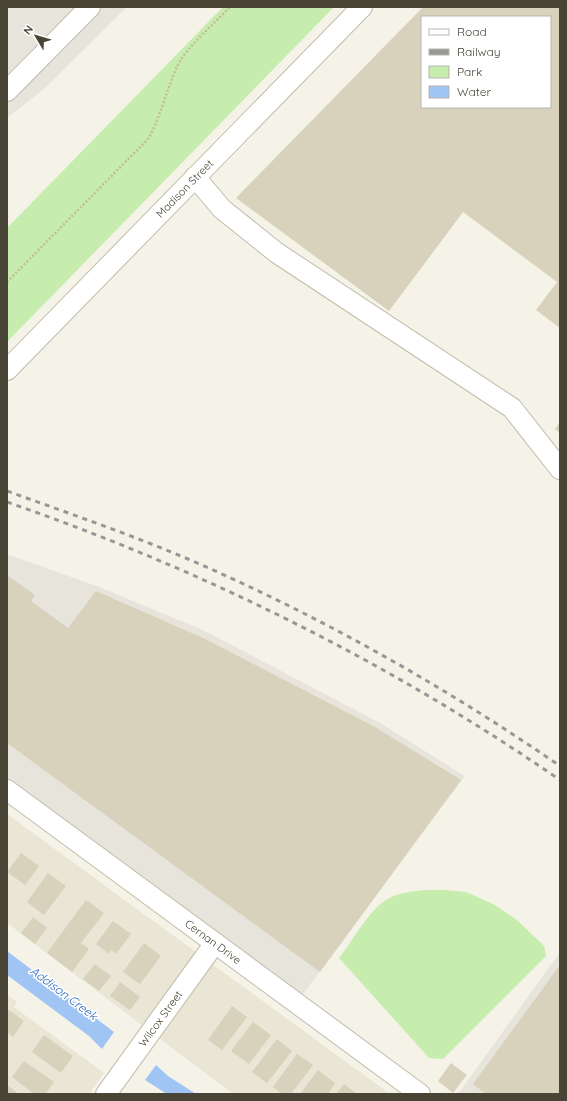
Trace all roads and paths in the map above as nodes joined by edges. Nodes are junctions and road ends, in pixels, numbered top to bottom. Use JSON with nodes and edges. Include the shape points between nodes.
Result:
{"nodes":[{"id":1,"x":90,"y":7,"type":"edge"},
{"id":2,"x":230,"y":7,"type":"edge"},
{"id":3,"x":362,"y":7,"type":"edge"},
{"id":4,"x":7,"y":91,"type":"edge"},
{"id":5,"x":195,"y":177,"type":"junction"},
{"id":6,"x":7,"y":282,"type":"edge"},
{"id":7,"x":7,"y":370,"type":"edge"},
{"id":8,"x":560,"y":469,"type":"edge"},
{"id":9,"x":7,"y":790,"type":"edge"},
{"id":10,"x":215,"y":943,"type":"junction"},
{"id":11,"x":106,"y":1094,"type":"edge"},
{"id":12,"x":420,"y":1094,"type":"edge"}],
"edges":[{"from":1,"to":4,"type":"street"},
{"from":2,"to":6,"type":"path","via":[[195,43],[176,68],[149,138]]},
{"from":3,"to":5,"type":"street","name":"Madison Street"},
{"from":5,"to":7,"type":"street","name":"Madison Street"},
{"from":5,"to":8,"type":"street","via":[[222,209],[277,252],[512,408]]},
{"from":9,"to":10,"type":"street","name":"Cernan Drive"},
{"from":10,"to":11,"type":"street","name":"Wilcox Street"},
{"from":10,"to":12,"type":"street","name":"Cernan Drive"}]}
